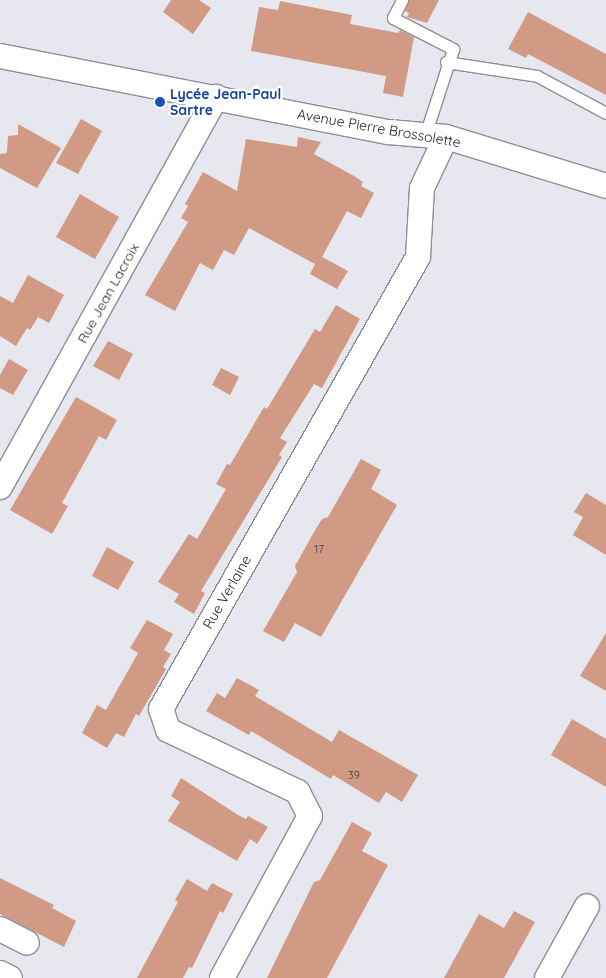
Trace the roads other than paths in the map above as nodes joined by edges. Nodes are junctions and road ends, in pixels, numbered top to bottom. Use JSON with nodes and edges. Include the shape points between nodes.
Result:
{"nodes":[{"id":1,"x":402,"y":0,"type":"edge"},
{"id":2,"x":0,"y":56,"type":"edge"},
{"id":3,"x":446,"y":62,"type":"junction"},
{"id":4,"x":216,"y":98,"type":"junction"},
{"id":5,"x":606,"y":113,"type":"edge"},
{"id":6,"x":435,"y":136,"type":"junction"},
{"id":7,"x":606,"y":186,"type":"edge"},
{"id":8,"x":0,"y":487,"type":"edge"},
{"id":9,"x":587,"y":906,"type":"dead end"},
{"id":10,"x":0,"y":929,"type":"edge"},
{"id":11,"x":27,"y":943,"type":"dead end"},
{"id":12,"x":0,"y":973,"type":"edge"},
{"id":13,"x":10,"y":978,"type":"edge"},
{"id":14,"x":222,"y":978,"type":"edge"},
{"id":15,"x":547,"y":978,"type":"edge"}],
"edges":[{"from":1,"to":3,"type":"lane","via":[[393,18],[453,49]]},
{"from":2,"to":4,"type":"street","name":"Avenue Pierre Brossolette"},
{"from":3,"to":5,"type":"lane","via":[[537,76]]},
{"from":3,"to":6,"type":"lane"},
{"from":4,"to":6,"type":"street","name":"Avenue Pierre Brossolette","via":[[389,132]]},
{"from":4,"to":8,"type":"street","name":"Rue Jean Lacroix"},
{"from":6,"to":7,"type":"street","name":"Avenue Pierre Brossolette"},
{"from":6,"to":14,"type":"street","name":"Rue Verlaine","via":[[422,188],[418,257],[161,709],[168,730],[298,792],[310,816]]},
{"from":9,"to":15,"type":"street"},
{"from":10,"to":11,"type":"street"},
{"from":12,"to":13,"type":"street"}]}
